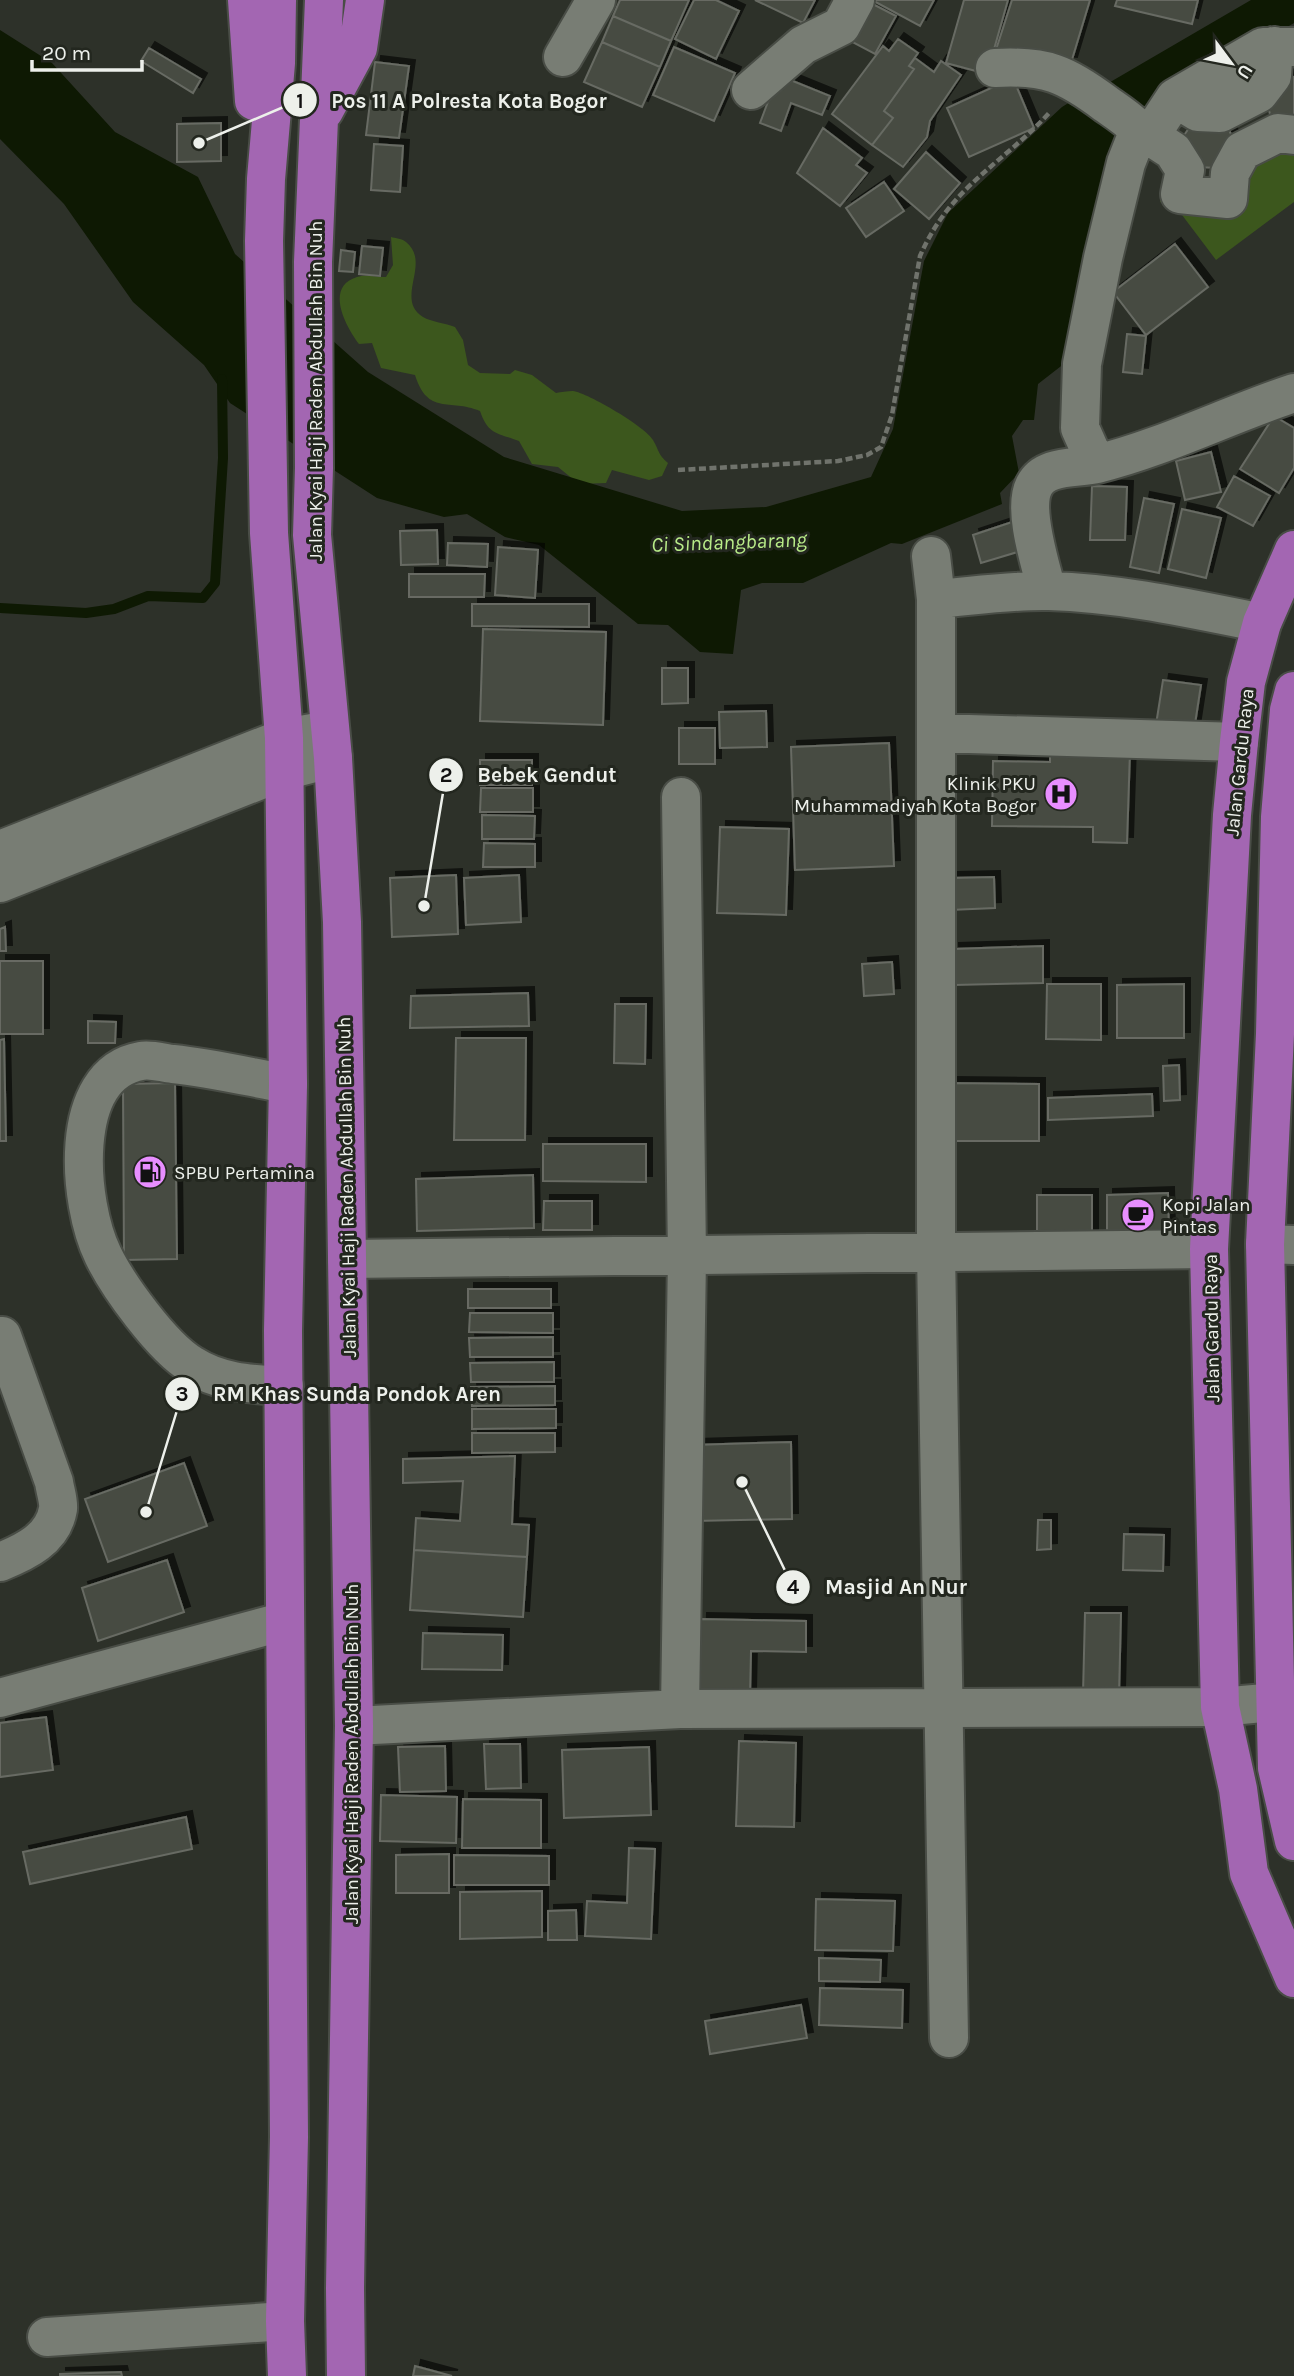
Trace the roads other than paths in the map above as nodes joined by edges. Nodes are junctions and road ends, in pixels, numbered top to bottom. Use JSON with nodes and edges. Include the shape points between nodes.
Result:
{"nodes":[{"id":1,"x":247,"y":0,"type":"edge"},
{"id":2,"x":277,"y":0,"type":"edge"},
{"id":3,"x":324,"y":0,"type":"edge"},
{"id":4,"x":365,"y":0,"type":"edge"},
{"id":5,"x":596,"y":0,"type":"edge"},
{"id":6,"x":855,"y":0,"type":"edge"},
{"id":7,"x":1284,"y":47,"type":"edge"},
{"id":8,"x":563,"y":57,"type":"dead end"},
{"id":9,"x":995,"y":68,"type":"dead end"},
{"id":10,"x":751,"y":90,"type":"dead end"},
{"id":11,"x":1175,"y":98,"type":"junction"},
{"id":12,"x":318,"y":122,"type":"junction"},
{"id":13,"x":1140,"y":131,"type":"junction"},
{"id":14,"x":1294,"y":135,"type":"edge"},
{"id":15,"x":267,"y":179,"type":"junction"},
{"id":16,"x":1294,"y":393,"type":"edge"},
{"id":17,"x":1096,"y":464,"type":"junction"},
{"id":18,"x":269,"y":533,"type":"junction"},
{"id":19,"x":312,"y":535,"type":"junction"},
{"id":20,"x":1294,"y":550,"type":"edge"},
{"id":21,"x":931,"y":556,"type":"dead end"},
{"id":22,"x":1047,"y":591,"type":"junction"},
{"id":23,"x":936,"y":599,"type":"junction"},
{"id":24,"x":1262,"y":623,"type":"junction"},
{"id":25,"x":1294,"y":691,"type":"edge"},
{"id":26,"x":936,"y":733,"type":"junction"},
{"id":27,"x":1239,"y":742,"type":"junction"},
{"id":28,"x":331,"y":744,"type":"junction"},
{"id":29,"x":284,"y":755,"type":"junction"},
{"id":30,"x":681,"y":797,"type":"dead end"},
{"id":31,"x":1232,"y":815,"type":"junction"},
{"id":32,"x":1280,"y":817,"type":"junction"},
{"id":33,"x":0,"y":850,"type":"edge"},
{"id":34,"x":0,"y":883,"type":"edge"},
{"id":35,"x":288,"y":1084,"type":"junction"},
{"id":36,"x":1280,"y":1244,"type":"edge"},
{"id":37,"x":1209,"y":1250,"type":"junction"},
{"id":38,"x":936,"y":1251,"type":"junction"},
{"id":39,"x":687,"y":1257,"type":"junction"},
{"id":40,"x":347,"y":1259,"type":"junction"},
{"id":41,"x":1,"y":1334,"type":"edge"},
{"id":42,"x":284,"y":1386,"type":"junction"},
{"id":43,"x":0,"y":1562,"type":"edge"},
{"id":44,"x":285,"y":1621,"type":"junction"},
{"id":45,"x":0,"y":1698,"type":"edge"},
{"id":46,"x":1275,"y":1702,"type":"junction"},
{"id":47,"x":945,"y":1707,"type":"junction"},
{"id":48,"x":1220,"y":1707,"type":"junction"},
{"id":49,"x":680,"y":1709,"type":"junction"},
{"id":50,"x":355,"y":1726,"type":"junction"},
{"id":51,"x":1294,"y":1841,"type":"edge"},
{"id":52,"x":1294,"y":1978,"type":"edge"},
{"id":53,"x":949,"y":2038,"type":"dead end"},
{"id":54,"x":285,"y":2321,"type":"junction"},
{"id":55,"x":47,"y":2337,"type":"dead end"},
{"id":56,"x":287,"y":2376,"type":"edge"},
{"id":57,"x":346,"y":2376,"type":"edge"}],
"edges":[{"from":1,"to":15,"type":"highway","via":[[251,80]]},
{"from":2,"to":15,"type":"highway"},
{"from":3,"to":12,"type":"highway","name":"Jalan Kyai Haji Raden Abdullah Bin Nuh"},
{"from":4,"to":12,"type":"highway","via":[[358,48]]},
{"from":5,"to":8,"type":"street"},
{"from":6,"to":10,"type":"street","via":[[841,26],[803,45]]},
{"from":7,"to":11,"type":"street","via":[[1263,47]]},
{"from":7,"to":11,"type":"street","via":[[1268,87],[1220,113],[1209,115]]},
{"from":9,"to":13,"type":"street","via":[[1046,70],[1080,85]]},
{"from":11,"to":13,"type":"street"},
{"from":12,"to":19,"type":"highway","name":"Jalan Kyai Haji Raden Abdullah Bin Nuh"},
{"from":13,"to":14,"type":"street","via":[[1173,151],[1185,170],[1180,194],[1228,199],[1230,173],[1242,152],[1278,133]]},
{"from":13,"to":17,"type":"street","via":[[1126,163],[1082,364],[1080,428]]},
{"from":15,"to":18,"type":"highway"},
{"from":16,"to":17,"type":"street"},
{"from":17,"to":22,"type":"street","via":[[1047,473],[1034,487],[1032,523]]},
{"from":18,"to":19,"type":"highway"},
{"from":18,"to":29,"type":"highway"},
{"from":19,"to":28,"type":"highway","name":"Jalan Kyai Haji Raden Abdullah Bin Nuh"},
{"from":20,"to":24,"type":"highway","name":"Jalan Gardu Raya"},
{"from":21,"to":23,"type":"street"},
{"from":22,"to":23,"type":"street"},
{"from":22,"to":24,"type":"street","via":[[1160,604]]},
{"from":23,"to":26,"type":"street"},
{"from":24,"to":27,"type":"highway","name":"Jalan Gardu Raya","via":[[1246,682]]},
{"from":25,"to":32,"type":"highway"},
{"from":26,"to":27,"type":"street"},
{"from":26,"to":38,"type":"street"},
{"from":27,"to":31,"type":"highway","name":"Jalan Gardu Raya"},
{"from":28,"to":29,"type":"street"},
{"from":28,"to":40,"type":"highway","name":"Jalan Kyai Haji Raden Abdullah Bin Nuh","via":[[342,922]]},
{"from":29,"to":33,"type":"street"},
{"from":29,"to":34,"type":"street"},
{"from":29,"to":35,"type":"highway"},
{"from":30,"to":39,"type":"street"},
{"from":31,"to":32,"type":"highway"},
{"from":31,"to":37,"type":"highway","name":"Jalan Gardu Raya"},
{"from":32,"to":36,"type":"highway","via":[[1275,1034]]},
{"from":35,"to":42,"type":"highway"},
{"from":35,"to":42,"type":"street","via":[[143,1060],[120,1068],[96,1095],[89,1116],[84,1182],[102,1254],[168,1344],[191,1365],[232,1382]]},
{"from":36,"to":46,"type":"highway"},
{"from":37,"to":38,"type":"street"},
{"from":37,"to":48,"type":"highway","name":"Jalan Gardu Raya"},
{"from":38,"to":39,"type":"street"},
{"from":38,"to":47,"type":"street"},
{"from":39,"to":40,"type":"street"},
{"from":39,"to":49,"type":"street"},
{"from":40,"to":50,"type":"highway","name":"Jalan Kyai Haji Raden Abdullah Bin Nuh"},
{"from":41,"to":43,"type":"street","via":[[54,1482],[58,1507],[52,1528],[34,1546]]},
{"from":42,"to":44,"type":"highway"},
{"from":44,"to":45,"type":"street"},
{"from":44,"to":54,"type":"highway","via":[[289,2137]]},
{"from":46,"to":48,"type":"street"},
{"from":46,"to":51,"type":"highway","via":[[1277,1768]]},
{"from":47,"to":48,"type":"street"},
{"from":47,"to":49,"type":"street"},
{"from":47,"to":53,"type":"street"},
{"from":48,"to":52,"type":"highway","name":"Jalan Gardu Raya","via":[[1238,1789],[1249,1873]]},
{"from":49,"to":50,"type":"street"},
{"from":50,"to":57,"type":"highway","name":"Jalan Kyai Haji Raden Abdullah Bin Nuh"},
{"from":54,"to":55,"type":"street"},
{"from":54,"to":56,"type":"highway"}]}
